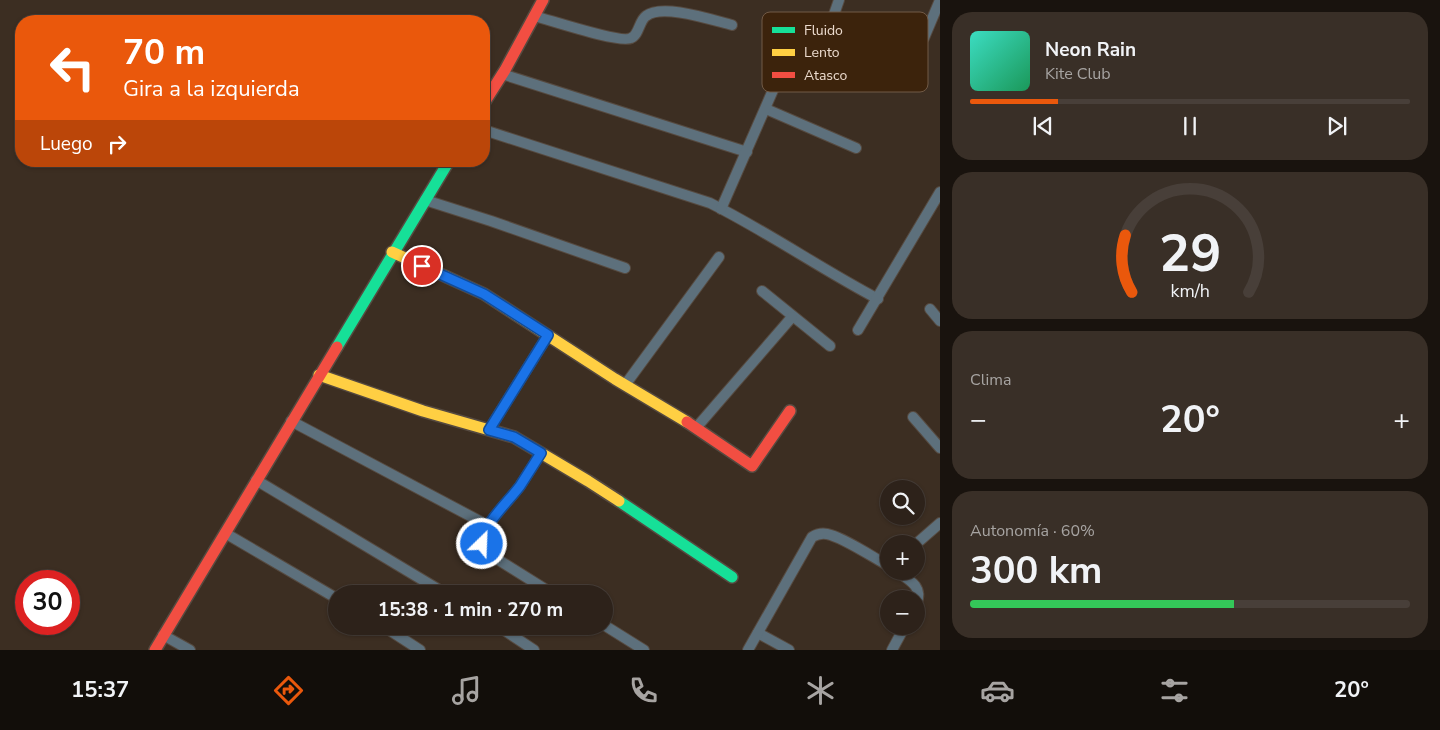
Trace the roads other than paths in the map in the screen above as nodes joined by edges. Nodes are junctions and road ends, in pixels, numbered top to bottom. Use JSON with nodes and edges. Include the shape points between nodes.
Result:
{"nodes":[{"id":1,"x":543,"y":0,"type":"edge"},
{"id":2,"x":839,"y":0,"type":"edge"},
{"id":3,"x":940,"y":0,"type":"edge"},
{"id":4,"x":835,"y":12,"type":"edge"},
{"id":5,"x":534,"y":16,"type":"junction"},
{"id":6,"x":732,"y":25,"type":"dead end"},
{"id":7,"x":928,"y":28,"type":"edge"},
{"id":8,"x":502,"y":74,"type":"junction"},
{"id":9,"x":773,"y":92,"type":"edge"},
{"id":10,"x":490,"y":93,"type":"edge"},
{"id":11,"x":766,"y":109,"type":"junction"},
{"id":12,"x":490,"y":132,"type":"edge"},
{"id":13,"x":856,"y":148,"type":"dead end"},
{"id":14,"x":747,"y":152,"type":"junction"},
{"id":15,"x":444,"y":167,"type":"edge"},
{"id":16,"x":940,"y":192,"type":"edge"},
{"id":17,"x":425,"y":200,"type":"junction"},
{"id":18,"x":721,"y":209,"type":"junction"},
{"id":19,"x":392,"y":252,"type":"junction"},
{"id":20,"x":719,"y":257,"type":"dead end"},
{"id":21,"x":625,"y":268,"type":"dead end"},
{"id":22,"x":762,"y":291,"type":"dead end"},
{"id":23,"x":878,"y":299,"type":"junction"},
{"id":24,"x":930,"y":309,"type":"dead end"},
{"id":25,"x":792,"y":318,"type":"junction"},
{"id":26,"x":940,"y":321,"type":"edge"},
{"id":27,"x":858,"y":330,"type":"dead end"},
{"id":28,"x":548,"y":335,"type":"junction"},
{"id":29,"x":830,"y":346,"type":"dead end"},
{"id":30,"x":319,"y":375,"type":"junction"},
{"id":31,"x":625,"y":384,"type":"junction"},
{"id":32,"x":790,"y":411,"type":"dead end"},
{"id":33,"x":912,"y":417,"type":"dead end"},
{"id":34,"x":291,"y":421,"type":"junction"},
{"id":35,"x":696,"y":428,"type":"junction"},
{"id":36,"x":489,"y":430,"type":"junction"},
{"id":37,"x":940,"y":448,"type":"edge"},
{"id":38,"x":541,"y":453,"type":"junction"},
{"id":39,"x":256,"y":480,"type":"junction"},
{"id":40,"x":940,"y":523,"type":"edge"},
{"id":41,"x":489,"y":526,"type":"junction"},
{"id":42,"x":225,"y":533,"type":"junction"},
{"id":43,"x":925,"y":536,"type":"edge"},
{"id":44,"x":880,"y":561,"type":"edge"},
{"id":45,"x":732,"y":577,"type":"dead end"},
{"id":46,"x":909,"y":580,"type":"edge"},
{"id":47,"x":431,"y":585,"type":"edge"},
{"id":48,"x":539,"y":585,"type":"edge"},
{"id":49,"x":918,"y":590,"type":"edge"},
{"id":50,"x":328,"y":593,"type":"edge"},
{"id":51,"x":613,"y":631,"type":"edge"},
{"id":52,"x":758,"y":633,"type":"junction"},
{"id":53,"x":397,"y":635,"type":"edge"},
{"id":54,"x":512,"y":635,"type":"edge"},
{"id":55,"x":900,"y":635,"type":"edge"},
{"id":56,"x":163,"y":636,"type":"junction"},
{"id":57,"x":155,"y":650,"type":"edge"},
{"id":58,"x":190,"y":650,"type":"edge"},
{"id":59,"x":420,"y":650,"type":"edge"},
{"id":60,"x":534,"y":650,"type":"edge"},
{"id":61,"x":644,"y":650,"type":"edge"},
{"id":62,"x":748,"y":650,"type":"edge"},
{"id":63,"x":789,"y":650,"type":"edge"},
{"id":64,"x":892,"y":650,"type":"edge"}],
"edges":[{"from":1,"to":5,"type":"street"},
{"from":2,"to":4,"type":"street"},
{"from":3,"to":7,"type":"street"},
{"from":5,"to":6,"type":"street","via":[[624,39],[632,38],[646,15],[654,12],[675,12]]},
{"from":5,"to":8,"type":"street"},
{"from":8,"to":10,"type":"street"},
{"from":8,"to":14,"type":"street"},
{"from":9,"to":11,"type":"street"},
{"from":11,"to":13,"type":"street"},
{"from":11,"to":14,"type":"street"},
{"from":12,"to":18,"type":"street","via":[[653,183]]},
{"from":14,"to":18,"type":"street"},
{"from":15,"to":17,"type":"street"},
{"from":16,"to":23,"type":"street"},
{"from":17,"to":19,"type":"street"},
{"from":17,"to":21,"type":"street"},
{"from":18,"to":23,"type":"street"},
{"from":19,"to":28,"type":"street","via":[[484,294]]},
{"from":19,"to":30,"type":"street"},
{"from":20,"to":31,"type":"street"},
{"from":22,"to":25,"type":"street"},
{"from":23,"to":27,"type":"street"},
{"from":24,"to":26,"type":"street"},
{"from":25,"to":29,"type":"street"},
{"from":25,"to":35,"type":"street"},
{"from":28,"to":31,"type":"street"},
{"from":28,"to":36,"type":"street"},
{"from":30,"to":34,"type":"street"},
{"from":30,"to":36,"type":"street"},
{"from":31,"to":35,"type":"street"},
{"from":32,"to":35,"type":"street","via":[[752,466]]},
{"from":33,"to":37,"type":"street"},
{"from":34,"to":39,"type":"street"},
{"from":34,"to":41,"type":"street"},
{"from":36,"to":38,"type":"street","via":[[514,437]]},
{"from":38,"to":41,"type":"street"},
{"from":38,"to":45,"type":"street","via":[[588,480]]},
{"from":39,"to":42,"type":"street"},
{"from":39,"to":47,"type":"street"},
{"from":40,"to":43,"type":"street"},
{"from":41,"to":48,"type":"street","via":[[482,539],[484,549]]},
{"from":42,"to":50,"type":"street"},
{"from":42,"to":56,"type":"street"},
{"from":44,"to":52,"type":"street","via":[[829,534],[816,534]]},
{"from":46,"to":49,"type":"street"},
{"from":51,"to":61,"type":"street"},
{"from":52,"to":62,"type":"street"},
{"from":52,"to":63,"type":"street"},
{"from":53,"to":59,"type":"street"},
{"from":54,"to":60,"type":"street"},
{"from":55,"to":64,"type":"street"},
{"from":56,"to":57,"type":"street"},
{"from":56,"to":58,"type":"street"}]}
